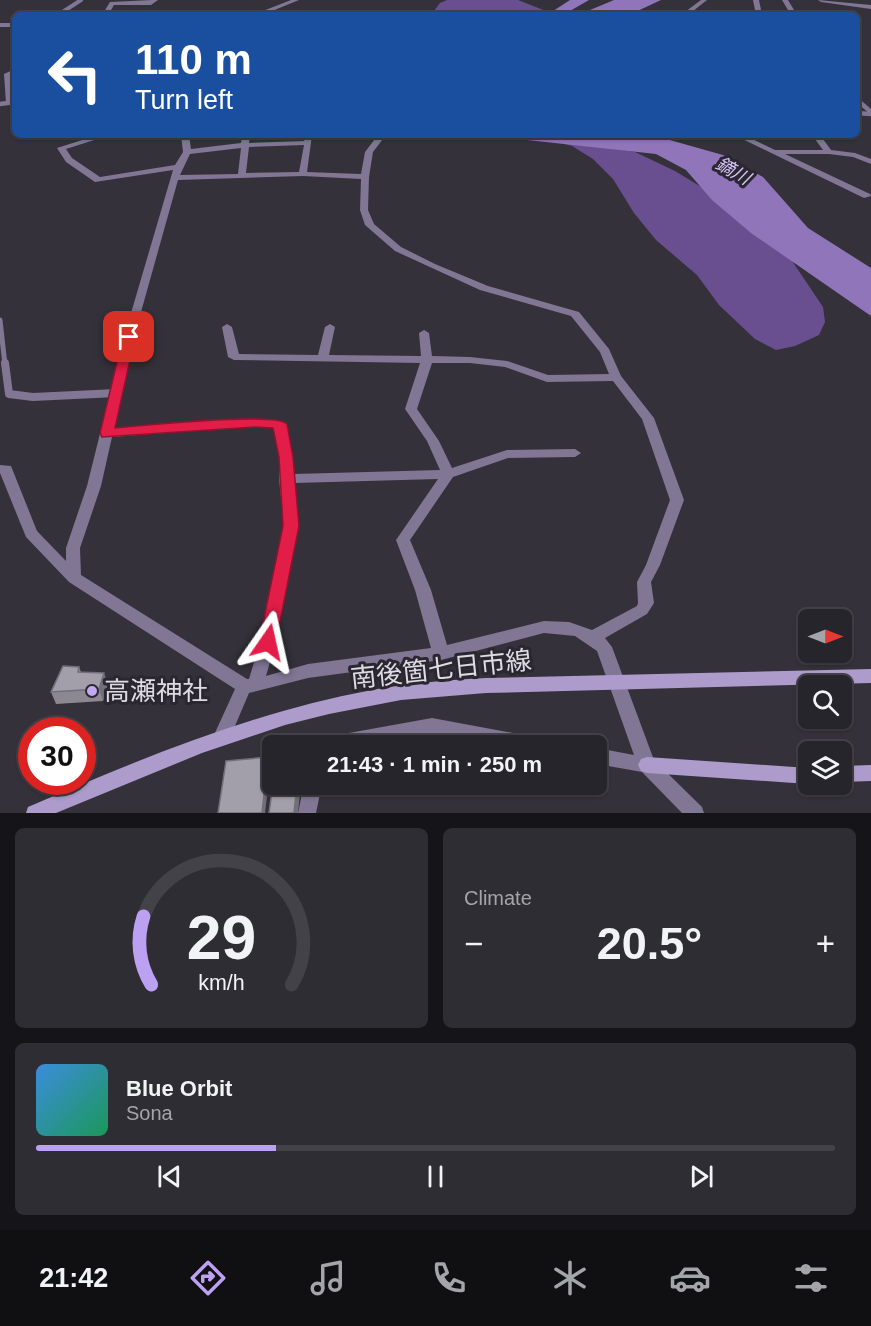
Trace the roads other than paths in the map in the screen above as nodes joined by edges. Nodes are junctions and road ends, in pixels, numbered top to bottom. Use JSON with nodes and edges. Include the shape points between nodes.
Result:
{"nodes":[{"id":1,"x":81,"y":0,"type":"edge"},
{"id":2,"x":155,"y":0,"type":"edge"},
{"id":3,"x":296,"y":0,"type":"edge"},
{"id":4,"x":704,"y":0,"type":"edge"},
{"id":5,"x":820,"y":0,"type":"edge"},
{"id":6,"x":871,"y":7,"type":"edge"},
{"id":7,"x":63,"y":12,"type":"edge"},
{"id":8,"x":107,"y":12,"type":"edge"},
{"id":9,"x":264,"y":12,"type":"edge"},
{"id":10,"x":688,"y":12,"type":"edge"},
{"id":11,"x":12,"y":72,"type":"edge"},
{"id":12,"x":12,"y":98,"type":"edge"},
{"id":13,"x":860,"y":102,"type":"edge"},
{"id":14,"x":871,"y":113,"type":"edge"},
{"id":15,"x":96,"y":138,"type":"edge"},
{"id":16,"x":185,"y":138,"type":"edge"},
{"id":17,"x":246,"y":138,"type":"edge"},
{"id":18,"x":380,"y":138,"type":"edge"},
{"id":19,"x":743,"y":138,"type":"edge"},
{"id":20,"x":818,"y":138,"type":"edge"},
{"id":21,"x":308,"y":139,"type":"edge"},
{"id":22,"x":245,"y":145,"type":"junction"},
{"id":23,"x":187,"y":152,"type":"junction"},
{"id":24,"x":769,"y":152,"type":"junction"},
{"id":25,"x":829,"y":152,"type":"junction"},
{"id":26,"x":871,"y":162,"type":"edge"},
{"id":27,"x":178,"y":172,"type":"junction"},
{"id":28,"x":303,"y":174,"type":"junction"},
{"id":29,"x":242,"y":175,"type":"junction"},
{"id":30,"x":365,"y":177,"type":"junction"},
{"id":31,"x":867,"y":196,"type":"dead end"},
{"id":32,"x":0,"y":320,"type":"edge"},
{"id":33,"x":227,"y":327,"type":"dead end"},
{"id":34,"x":330,"y":327,"type":"dead end"},
{"id":35,"x":424,"y":333,"type":"dead end"},
{"id":36,"x":323,"y":357,"type":"junction"},
{"id":37,"x":427,"y":360,"type":"junction"},
{"id":38,"x":616,"y":377,"type":"junction"},
{"id":39,"x":116,"y":393,"type":"junction"},
{"id":40,"x":107,"y":433,"type":"junction"},
{"id":41,"x":575,"y":453,"type":"dead end"},
{"id":42,"x":0,"y":469,"type":"edge"},
{"id":43,"x":448,"y":474,"type":"junction"},
{"id":44,"x":286,"y":480,"type":"junction"},
{"id":45,"x":74,"y":578,"type":"junction"},
{"id":46,"x":593,"y":636,"type":"junction"},
{"id":47,"x":441,"y":653,"type":"junction"},
{"id":48,"x":871,"y":676,"type":"edge"},
{"id":49,"x":617,"y":683,"type":"junction"},
{"id":50,"x":249,"y":686,"type":"junction"},
{"id":51,"x":223,"y":735,"type":"junction"},
{"id":52,"x":382,"y":735,"type":"edge"},
{"id":53,"x":481,"y":735,"type":"edge"},
{"id":54,"x":607,"y":758,"type":"edge"},
{"id":55,"x":647,"y":765,"type":"junction"},
{"id":56,"x":871,"y":773,"type":"edge"},
{"id":57,"x":852,"y":774,"type":"edge"},
{"id":58,"x":798,"y":775,"type":"edge"},
{"id":59,"x":311,"y":795,"type":"edge"},
{"id":60,"x":35,"y":813,"type":"edge"},
{"id":61,"x":307,"y":813,"type":"edge"},
{"id":62,"x":695,"y":813,"type":"edge"}],
"edges":[{"from":1,"to":7,"type":"lane"},
{"from":2,"to":8,"type":"street","via":[[112,3]]},
{"from":3,"to":9,"type":"street"},
{"from":4,"to":10,"type":"street"},
{"from":5,"to":6,"type":"street"},
{"from":11,"to":12,"type":"street","via":[[7,74]]},
{"from":13,"to":14,"type":"street"},
{"from":15,"to":27,"type":"street","via":[[61,148],[69,160],[98,180]]},
{"from":16,"to":23,"type":"street"},
{"from":17,"to":22,"type":"street"},
{"from":18,"to":30,"type":"street","via":[[369,152]]},
{"from":19,"to":24,"type":"street"},
{"from":20,"to":25,"type":"street"},
{"from":21,"to":22,"type":"street"},
{"from":21,"to":28,"type":"street"},
{"from":22,"to":23,"type":"street"},
{"from":22,"to":29,"type":"street"},
{"from":23,"to":27,"type":"street"},
{"from":24,"to":25,"type":"street"},
{"from":24,"to":31,"type":"street"},
{"from":25,"to":26,"type":"street","via":[[855,155]]},
{"from":27,"to":29,"type":"street"},
{"from":27,"to":39,"type":"street"},
{"from":28,"to":29,"type":"street"},
{"from":28,"to":30,"type":"street"},
{"from":30,"to":38,"type":"street","via":[[364,210],[370,225],[382,237],[398,249],[484,288],[575,314],[605,351]]},
{"from":32,"to":39,"type":"lane","via":[[9,394],[33,397]]},
{"from":33,"to":36,"type":"street","via":[[234,357]]},
{"from":34,"to":36,"type":"street"},
{"from":35,"to":37,"type":"street"},
{"from":36,"to":37,"type":"street"},
{"from":37,"to":38,"type":"street","via":[[507,364],[547,379]]},
{"from":37,"to":43,"type":"street","via":[[411,409],[433,441]]},
{"from":38,"to":46,"type":"street","via":[[648,418],[677,500],[644,582],[646,603],[642,610]]},
{"from":39,"to":40,"type":"street"},
{"from":40,"to":44,"type":"street","via":[[255,422],[280,424]]},
{"from":40,"to":45,"type":"street","via":[[73,548]]},
{"from":41,"to":43,"type":"street","via":[[507,454]]},
{"from":42,"to":45,"type":"street","via":[[6,469],[31,533]]},
{"from":43,"to":44,"type":"street"},
{"from":43,"to":47,"type":"street","via":[[403,540],[423,590]]},
{"from":44,"to":50,"type":"street","via":[[291,526],[268,642]]},
{"from":45,"to":50,"type":"street"},
{"from":46,"to":47,"type":"street","via":[[559,626],[544,627]]},
{"from":46,"to":49,"type":"street","via":[[604,647]]},
{"from":47,"to":50,"type":"street","via":[[308,671]]},
{"from":48,"to":49,"type":"main road","name":"南後箇七日市線"},
{"from":49,"to":51,"type":"main road","name":"南後箇七日市線","via":[[451,688],[374,697]]},
{"from":49,"to":55,"type":"street"},
{"from":50,"to":51,"type":"street"},
{"from":51,"to":60,"type":"main road","name":"南後箇七日市線"},
{"from":52,"to":53,"type":"street","via":[[432,726]]},
{"from":54,"to":55,"type":"street"},
{"from":55,"to":58,"type":"main road"},
{"from":55,"to":62,"type":"street"},
{"from":56,"to":57,"type":"main road"},
{"from":59,"to":61,"type":"street"}]}
